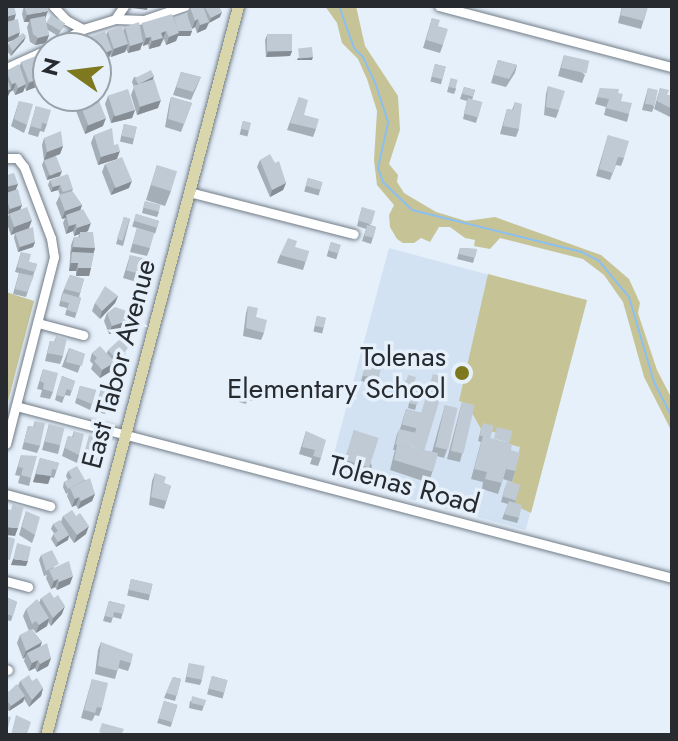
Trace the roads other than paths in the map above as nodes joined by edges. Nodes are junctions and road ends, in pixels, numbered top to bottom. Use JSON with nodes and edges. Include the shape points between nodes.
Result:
{"nodes":[{"id":1,"x":53,"y":6,"type":"edge"},
{"id":2,"x":124,"y":6,"type":"edge"},
{"id":3,"x":185,"y":6,"type":"edge"},
{"id":4,"x":238,"y":6,"type":"edge"},
{"id":5,"x":439,"y":6,"type":"edge"},
{"id":6,"x":115,"y":19,"type":"junction"},
{"id":7,"x":83,"y":29,"type":"junction"},
{"id":8,"x":78,"y":32,"type":"edge"},
{"id":9,"x":32,"y":56,"type":"edge"},
{"id":10,"x":672,"y":67,"type":"edge"},
{"id":11,"x":6,"y":68,"type":"edge"},
{"id":12,"x":11,"y":158,"type":"edge"},
{"id":13,"x":189,"y":192,"type":"junction"},
{"id":14,"x":354,"y":234,"type":"dead end"},
{"id":15,"x":38,"y":323,"type":"junction"},
{"id":16,"x":83,"y":335,"type":"dead end"},
{"id":17,"x":16,"y":406,"type":"junction"},
{"id":18,"x":125,"y":435,"type":"junction"},
{"id":19,"x":6,"y":444,"type":"edge"},
{"id":20,"x":6,"y":494,"type":"edge"},
{"id":21,"x":50,"y":506,"type":"dead end"},
{"id":22,"x":672,"y":578,"type":"edge"},
{"id":23,"x":6,"y":581,"type":"edge"},
{"id":24,"x":28,"y":587,"type":"dead end"},
{"id":25,"x":46,"y":735,"type":"edge"}],
"edges":[{"from":1,"to":7,"type":"street"},
{"from":2,"to":6,"type":"street"},
{"from":3,"to":6,"type":"street","via":[[144,20]]},
{"from":4,"to":13,"type":"main road","name":"East Tabor Avenue"},
{"from":5,"to":10,"type":"street"},
{"from":6,"to":7,"type":"street"},
{"from":7,"to":8,"type":"street"},
{"from":9,"to":11,"type":"street"},
{"from":12,"to":15,"type":"street","via":[[24,167],[54,247]]},
{"from":13,"to":14,"type":"street"},
{"from":13,"to":18,"type":"main road","name":"East Tabor Avenue"},
{"from":15,"to":16,"type":"street"},
{"from":15,"to":17,"type":"street"},
{"from":17,"to":18,"type":"street","name":"Tolenas Road"},
{"from":17,"to":19,"type":"street"},
{"from":18,"to":22,"type":"street","name":"Tolenas Road"},
{"from":18,"to":25,"type":"main road","name":"East Tabor Avenue"},
{"from":20,"to":21,"type":"street"},
{"from":23,"to":24,"type":"street"}]}
